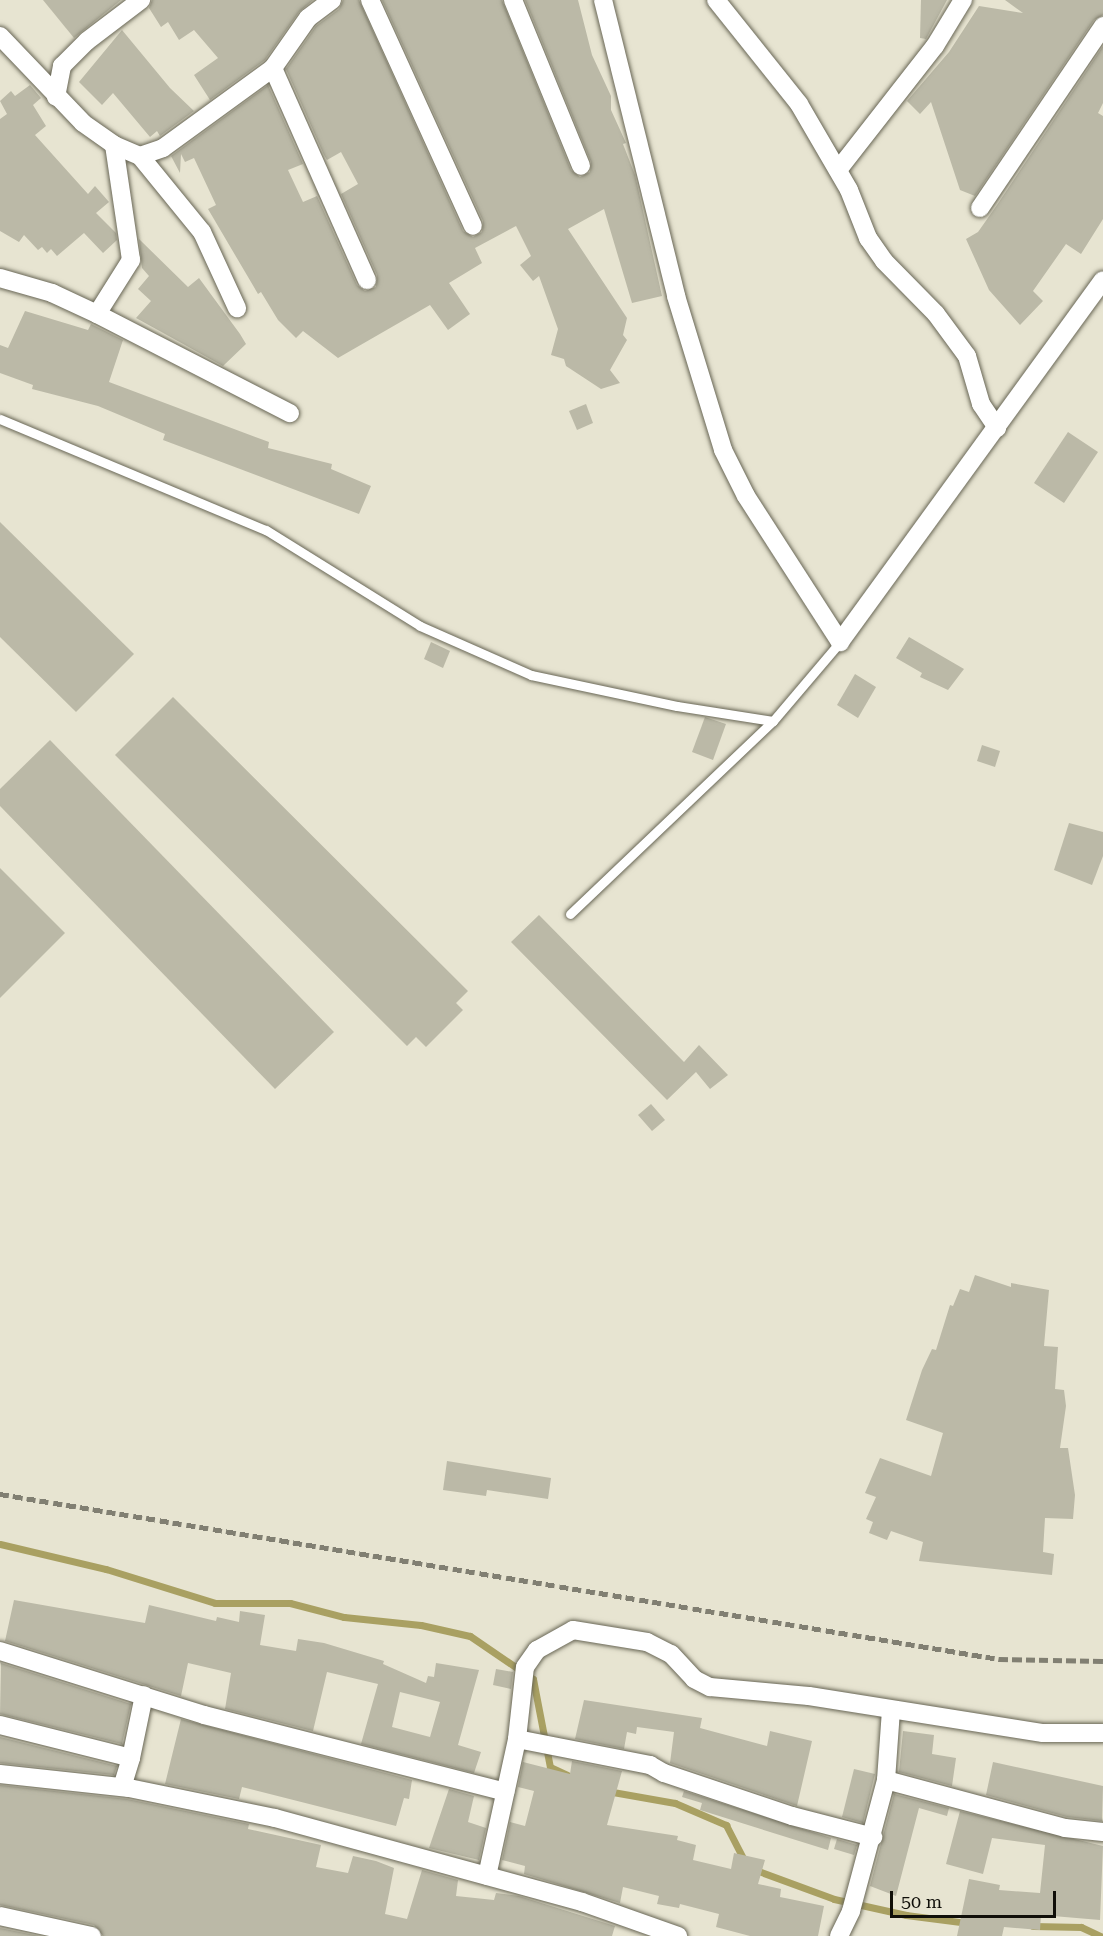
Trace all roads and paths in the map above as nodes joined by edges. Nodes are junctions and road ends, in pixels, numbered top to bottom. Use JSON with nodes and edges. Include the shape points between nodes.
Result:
{"nodes":[{"id":1,"x":141,"y":0,"type":"edge"},
{"id":2,"x":332,"y":0,"type":"edge"},
{"id":3,"x":370,"y":0,"type":"edge"},
{"id":4,"x":513,"y":0,"type":"edge"},
{"id":5,"x":603,"y":0,"type":"edge"},
{"id":6,"x":716,"y":0,"type":"edge"},
{"id":7,"x":963,"y":0,"type":"edge"},
{"id":8,"x":1103,"y":26,"type":"edge"},
{"id":9,"x":0,"y":36,"type":"edge"},
{"id":10,"x":273,"y":68,"type":"junction"},
{"id":11,"x":56,"y":97,"type":"junction"},
{"id":12,"x":114,"y":145,"type":"junction"},
{"id":13,"x":140,"y":156,"type":"junction"},
{"id":14,"x":581,"y":166,"type":"dead end"},
{"id":15,"x":838,"y":170,"type":"junction"},
{"id":16,"x":980,"y":208,"type":"dead end"},
{"id":17,"x":473,"y":226,"type":"dead end"},
{"id":18,"x":0,"y":278,"type":"edge"},
{"id":19,"x":367,"y":280,"type":"dead end"},
{"id":20,"x":1103,"y":280,"type":"edge"},
{"id":21,"x":237,"y":308,"type":"dead end"},
{"id":22,"x":97,"y":314,"type":"junction"},
{"id":23,"x":290,"y":413,"type":"dead end"},
{"id":24,"x":0,"y":419,"type":"edge"},
{"id":25,"x":997,"y":428,"type":"junction"},
{"id":26,"x":840,"y":642,"type":"junction"},
{"id":27,"x":773,"y":721,"type":"junction"},
{"id":28,"x":570,"y":914,"type":"dead end"},
{"id":29,"x":0,"y":1651,"type":"edge"},
{"id":30,"x":144,"y":1695,"type":"junction"},
{"id":31,"x":891,"y":1711,"type":"junction"},
{"id":32,"x":0,"y":1725,"type":"edge"},
{"id":33,"x":1103,"y":1733,"type":"edge"},
{"id":34,"x":517,"y":1739,"type":"junction"},
{"id":35,"x":131,"y":1758,"type":"junction"},
{"id":36,"x":0,"y":1774,"type":"edge"},
{"id":37,"x":886,"y":1780,"type":"junction"},
{"id":38,"x":122,"y":1787,"type":"junction"},
{"id":39,"x":505,"y":1792,"type":"junction"},
{"id":40,"x":1103,"y":1832,"type":"edge"},
{"id":41,"x":873,"y":1837,"type":"junction"},
{"id":42,"x":487,"y":1876,"type":"junction"},
{"id":43,"x":0,"y":1916,"type":"edge"},
{"id":44,"x":92,"y":1936,"type":"edge"},
{"id":45,"x":678,"y":1936,"type":"edge"},
{"id":46,"x":839,"y":1936,"type":"edge"}],
"edges":[{"from":1,"to":11,"type":"street","via":[[87,41],[62,66]]},
{"from":2,"to":10,"type":"street","via":[[308,18]]},
{"from":3,"to":17,"type":"street"},
{"from":4,"to":14,"type":"street"},
{"from":5,"to":26,"type":"street","via":[[676,296],[723,450],[746,496]]},
{"from":6,"to":15,"type":"street","via":[[799,105]]},
{"from":7,"to":15,"type":"street","via":[[935,46]]},
{"from":8,"to":16,"type":"street"},
{"from":9,"to":11,"type":"street"},
{"from":10,"to":13,"type":"street","via":[[163,148]]},
{"from":10,"to":19,"type":"street"},
{"from":11,"to":12,"type":"street"},
{"from":12,"to":13,"type":"street"},
{"from":12,"to":22,"type":"street","via":[[130,260]]},
{"from":13,"to":21,"type":"street","via":[[202,232]]},
{"from":15,"to":25,"type":"street","via":[[868,238],[884,261],[936,314],[967,356],[981,405]]},
{"from":18,"to":22,"type":"street","via":[[52,293]]},
{"from":20,"to":25,"type":"street"},
{"from":22,"to":23,"type":"street"},
{"from":24,"to":27,"type":"lane","via":[[266,530],[420,626],[531,675],[677,706]]},
{"from":25,"to":26,"type":"street"},
{"from":26,"to":27,"type":"lane"},
{"from":27,"to":28,"type":"lane"},
{"from":29,"to":30,"type":"street"},
{"from":30,"to":35,"type":"street"},
{"from":30,"to":39,"type":"street","via":[[204,1715]]},
{"from":31,"to":33,"type":"street","via":[[1043,1733]]},
{"from":31,"to":34,"type":"street","via":[[808,1696],[710,1687],[694,1679],[671,1654],[647,1641],[573,1630],[537,1650],[525,1667]]},
{"from":31,"to":37,"type":"street"},
{"from":32,"to":35,"type":"street"},
{"from":34,"to":39,"type":"street"},
{"from":34,"to":41,"type":"street","via":[[650,1765],[792,1816]]},
{"from":35,"to":38,"type":"street"},
{"from":36,"to":38,"type":"street"},
{"from":37,"to":40,"type":"street","via":[[1065,1828]]},
{"from":37,"to":41,"type":"street"},
{"from":38,"to":42,"type":"street","via":[[275,1818]]},
{"from":39,"to":42,"type":"street"},
{"from":41,"to":46,"type":"street","via":[[851,1911]]},
{"from":42,"to":45,"type":"street","via":[[582,1902]]},
{"from":43,"to":44,"type":"street"}]}
